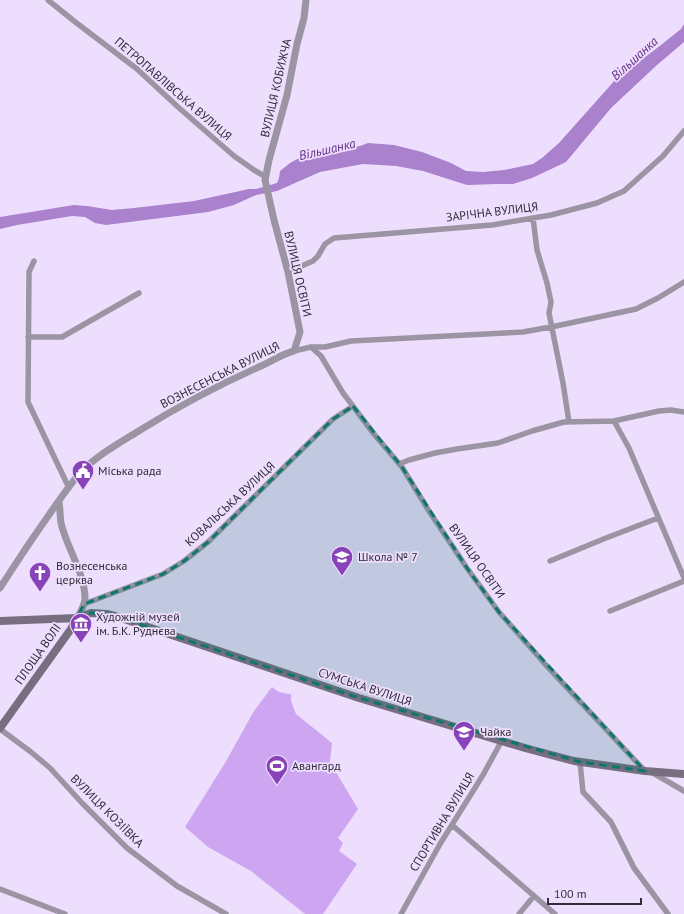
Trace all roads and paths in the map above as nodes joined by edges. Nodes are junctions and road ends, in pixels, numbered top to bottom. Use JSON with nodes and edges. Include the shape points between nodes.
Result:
{"nodes":[{"id":1,"x":48,"y":0,"type":"edge"},
{"id":2,"x":306,"y":0,"type":"edge"},
{"id":3,"x":684,"y":131,"type":"edge"},
{"id":4,"x":265,"y":179,"type":"junction"},
{"id":5,"x":533,"y":218,"type":"junction"},
{"id":6,"x":34,"y":261,"type":"dead end"},
{"id":7,"x":288,"y":272,"type":"junction"},
{"id":8,"x":684,"y":282,"type":"edge"},
{"id":9,"x":681,"y":287,"type":"edge"},
{"id":10,"x":139,"y":293,"type":"dead end"},
{"id":11,"x":552,"y":327,"type":"junction"},
{"id":12,"x":28,"y":337,"type":"junction"},
{"id":13,"x":312,"y":347,"type":"junction"},
{"id":14,"x":294,"y":351,"type":"junction"},
{"id":15,"x":353,"y":406,"type":"junction"},
{"id":16,"x":684,"y":412,"type":"edge"},
{"id":17,"x":614,"y":421,"type":"junction"},
{"id":18,"x":569,"y":422,"type":"junction"},
{"id":19,"x":399,"y":464,"type":"junction"},
{"id":20,"x":69,"y":488,"type":"junction"},
{"id":21,"x":59,"y":501,"type":"junction"},
{"id":22,"x":658,"y":518,"type":"junction"},
{"id":23,"x":550,"y":561,"type":"dead end"},
{"id":24,"x":684,"y":578,"type":"edge"},
{"id":25,"x":684,"y":581,"type":"edge"},
{"id":26,"x":0,"y":588,"type":"edge"},
{"id":27,"x":84,"y":604,"type":"junction"},
{"id":28,"x":610,"y":611,"type":"dead end"},
{"id":29,"x":77,"y":618,"type":"junction"},
{"id":30,"x":0,"y":621,"type":"edge"},
{"id":31,"x":0,"y":729,"type":"edge"},
{"id":32,"x":502,"y":742,"type":"junction"},
{"id":33,"x":580,"y":762,"type":"junction"},
{"id":34,"x":648,"y":771,"type":"junction"},
{"id":35,"x":684,"y":774,"type":"edge"},
{"id":36,"x":684,"y":791,"type":"edge"},
{"id":37,"x":452,"y":825,"type":"junction"},
{"id":38,"x":0,"y":889,"type":"edge"},
{"id":39,"x":534,"y":896,"type":"junction"},
{"id":40,"x":65,"y":914,"type":"edge"},
{"id":41,"x":226,"y":914,"type":"edge"},
{"id":42,"x":401,"y":914,"type":"edge"},
{"id":43,"x":519,"y":914,"type":"edge"},
{"id":44,"x":555,"y":914,"type":"edge"},
{"id":45,"x":668,"y":914,"type":"edge"}],
"edges":[{"from":1,"to":4,"type":"street","name":"ПЕТРОПАВЛІВСЬКА ВУЛИЦЯ","via":[[137,69],[234,156]]},
{"from":2,"to":4,"type":"street","name":"ВУЛИЦЯ КОБИЖЧА","via":[[287,95]]},
{"from":3,"to":5,"type":"street","name":"ЗАРІЧНА ВУЛИЦЯ","via":[[663,156],[624,191],[597,203]]},
{"from":4,"to":7,"type":"street","name":"ВУЛИЦЯ ОСВІТИ"},
{"from":5,"to":7,"type":"street","name":"ЗАРІЧНА ВУЛИЦЯ","via":[[456,229],[334,238],[325,244],[313,261]]},
{"from":5,"to":11,"type":"street","via":[[537,250],[551,302],[549,313]]},
{"from":6,"to":12,"type":"street","via":[[29,272]]},
{"from":7,"to":14,"type":"street","name":"ВУЛИЦЯ ОСВІТИ","via":[[300,332]]},
{"from":8,"to":9,"type":"street","name":"ВОЗНЕСЕНСЬКА ВУЛИЦЯ"},
{"from":9,"to":11,"type":"street","name":"ВОЗНЕСЕНСЬКА ВУЛИЦЯ","via":[[636,309]]},
{"from":10,"to":12,"type":"street","via":[[62,337]]},
{"from":11,"to":13,"type":"street","name":"ВОЗНЕСЕНСЬКА ВУЛИЦЯ","via":[[523,332],[358,340]]},
{"from":11,"to":18,"type":"street"},
{"from":12,"to":20,"type":"street","via":[[28,402]]},
{"from":13,"to":14,"type":"street","name":"ВОЗНЕСЕНСЬКА ВУЛИЦЯ"},
{"from":13,"to":15,"type":"street","name":"ВУЛИЦЯ ОСВІТИ","via":[[321,356]]},
{"from":14,"to":20,"type":"street","name":"ВОЗНЕСЕНСЬКА ВУЛИЦЯ","via":[[236,377],[157,420],[101,455],[81,472]]},
{"from":15,"to":19,"type":"street","name":"ВУЛИЦЯ ОСВІТИ"},
{"from":15,"to":27,"type":"street","name":"КОВАЛЬСЬКА ВУЛИЦЯ","via":[[333,419],[208,542],[184,561],[163,574]]},
{"from":16,"to":17,"type":"street","via":[[659,411]]},
{"from":17,"to":18,"type":"street"},
{"from":17,"to":22,"type":"street","via":[[629,448]]},
{"from":18,"to":19,"type":"street","via":[[498,443],[435,453]]},
{"from":19,"to":34,"type":"street","name":"ВУЛИЦЯ ОСВІТИ","via":[[499,612],[572,693]]},
{"from":20,"to":21,"type":"street","name":"ВОЗНЕСЕНСЬКА ВУЛИЦЯ"},
{"from":21,"to":26,"type":"street","name":"ВОЗНЕСЕНСЬКА ВУЛИЦЯ"},
{"from":21,"to":27,"type":"street","via":[[61,524],[82,579]]},
{"from":22,"to":23,"type":"street"},
{"from":22,"to":24,"type":"street"},
{"from":25,"to":28,"type":"street"},
{"from":27,"to":29,"type":"street"},
{"from":29,"to":30,"type":"main road","name":"ПЛОЩА ВОЛІ"},
{"from":29,"to":31,"type":"main road","name":"ПЛОЩА ВОЛІ"},
{"from":29,"to":32,"type":"main road","name":"СУМСЬКА ВУЛИЦЯ","via":[[91,613],[115,616],[359,698]]},
{"from":31,"to":41,"type":"street","name":"ВУЛИЦЯ КОЗІЇВКА","via":[[50,768],[126,848],[177,886]]},
{"from":32,"to":33,"type":"main road","name":"СУМСЬКА ВУЛИЦЯ"},
{"from":32,"to":37,"type":"street","name":"СПОРТИВНА ВУЛИЦЯ"},
{"from":33,"to":34,"type":"main road","name":"СУМСЬКА ВУЛИЦЯ"},
{"from":33,"to":45,"type":"street","via":[[583,792],[611,822],[634,868]]},
{"from":34,"to":35,"type":"main road","name":"СУМСЬКА ВУЛИЦЯ"},
{"from":34,"to":36,"type":"street","name":"СУМСЬКА ВУЛИЦЯ"},
{"from":37,"to":39,"type":"street"},
{"from":37,"to":42,"type":"street","name":"СПОРТИВНА ВУЛИЦЯ"},
{"from":38,"to":40,"type":"street"},
{"from":39,"to":43,"type":"street"},
{"from":39,"to":44,"type":"street"}]}
